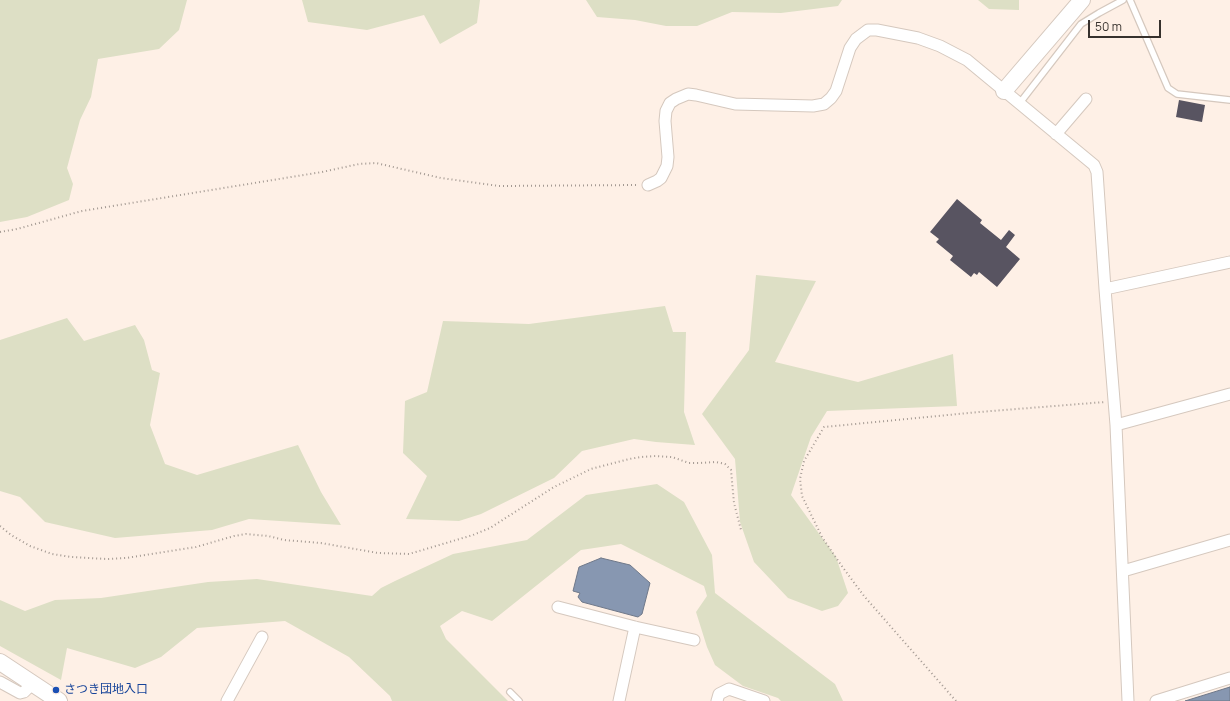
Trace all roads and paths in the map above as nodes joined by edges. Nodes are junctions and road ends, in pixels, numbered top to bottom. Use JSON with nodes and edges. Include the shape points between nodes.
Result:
{"nodes":[{"id":1,"x":1082,"y":0,"type":"edge"},
{"id":2,"x":1123,"y":0,"type":"edge"},
{"id":3,"x":1130,"y":0,"type":"edge"},
{"id":4,"x":1004,"y":91,"type":"junction"},
{"id":5,"x":1086,"y":99,"type":"dead end"},
{"id":6,"x":1230,"y":100,"type":"edge"},
{"id":7,"x":1019,"y":104,"type":"junction"},
{"id":8,"x":1056,"y":134,"type":"junction"},
{"id":9,"x":648,"y":185,"type":"joint"},
{"id":10,"x":0,"y":232,"type":"edge"},
{"id":11,"x":1230,"y":262,"type":"edge"},
{"id":12,"x":1105,"y":289,"type":"junction"},
{"id":13,"x":1230,"y":394,"type":"edge"},
{"id":14,"x":1114,"y":402,"type":"junction"},
{"id":15,"x":1116,"y":425,"type":"junction"},
{"id":16,"x":0,"y":526,"type":"edge"},
{"id":17,"x":741,"y":530,"type":"dead end"},
{"id":18,"x":1230,"y":540,"type":"edge"},
{"id":19,"x":1123,"y":571,"type":"junction"},
{"id":20,"x":558,"y":607,"type":"dead end"},
{"id":21,"x":635,"y":627,"type":"junction"},
{"id":22,"x":262,"y":637,"type":"dead end"},
{"id":23,"x":694,"y":640,"type":"dead end"},
{"id":24,"x":0,"y":662,"type":"edge"},
{"id":25,"x":1230,"y":678,"type":"edge"},
{"id":26,"x":0,"y":682,"type":"edge"},
{"id":27,"x":32,"y":683,"type":"junction"},
{"id":28,"x":510,"y":692,"type":"dead end"},
{"id":29,"x":59,"y":701,"type":"edge"},
{"id":30,"x":227,"y":701,"type":"edge"},
{"id":31,"x":519,"y":701,"type":"edge"},
{"id":32,"x":620,"y":701,"type":"edge"},
{"id":33,"x":717,"y":701,"type":"edge"},
{"id":34,"x":764,"y":701,"type":"edge"},
{"id":35,"x":956,"y":701,"type":"edge"},
{"id":36,"x":1128,"y":701,"type":"edge"},
{"id":37,"x":1156,"y":701,"type":"edge"}],
"edges":[{"from":1,"to":4,"type":"street"},
{"from":2,"to":7,"type":"lane","via":[[1081,24]]},
{"from":3,"to":6,"type":"lane","via":[[1168,88],[1177,94]]},
{"from":4,"to":7,"type":"street"},
{"from":4,"to":9,"type":"street","via":[[967,60],[940,46],[901,34],[868,30],[856,39],[850,48],[836,91],[824,104],[735,104],[688,94],[676,99],[670,104],[665,116],[667,166],[657,182]]},
{"from":5,"to":8,"type":"street"},
{"from":7,"to":8,"type":"street"},
{"from":8,"to":12,"type":"street","via":[[1094,165],[1097,172]]},
{"from":9,"to":10,"type":"path","via":[[499,186],[442,178],[376,163],[359,164],[82,211]]},
{"from":11,"to":12,"type":"street"},
{"from":12,"to":14,"type":"street"},
{"from":13,"to":15,"type":"street"},
{"from":14,"to":15,"type":"street"},
{"from":14,"to":35,"type":"path","via":[[824,427],[804,461],[800,479],[802,496],[822,537],[864,596]]},
{"from":15,"to":19,"type":"street"},
{"from":16,"to":17,"type":"path","via":[[30,546],[52,554],[71,557],[126,558],[196,547],[246,534],[378,553],[409,554],[490,528],[554,488],[591,469],[629,459],[656,456],[672,457],[689,463],[725,464],[731,470],[734,503]]},
{"from":18,"to":19,"type":"street"},
{"from":19,"to":36,"type":"street"},
{"from":20,"to":21,"type":"street"},
{"from":21,"to":23,"type":"street"},
{"from":21,"to":32,"type":"street"},
{"from":22,"to":30,"type":"street"},
{"from":24,"to":27,"type":"street"},
{"from":25,"to":37,"type":"street"},
{"from":26,"to":27,"type":"street","via":[[20,693]]},
{"from":27,"to":29,"type":"street"},
{"from":28,"to":31,"type":"lane"},
{"from":33,"to":34,"type":"street","via":[[719,694],[729,689]]}]}
